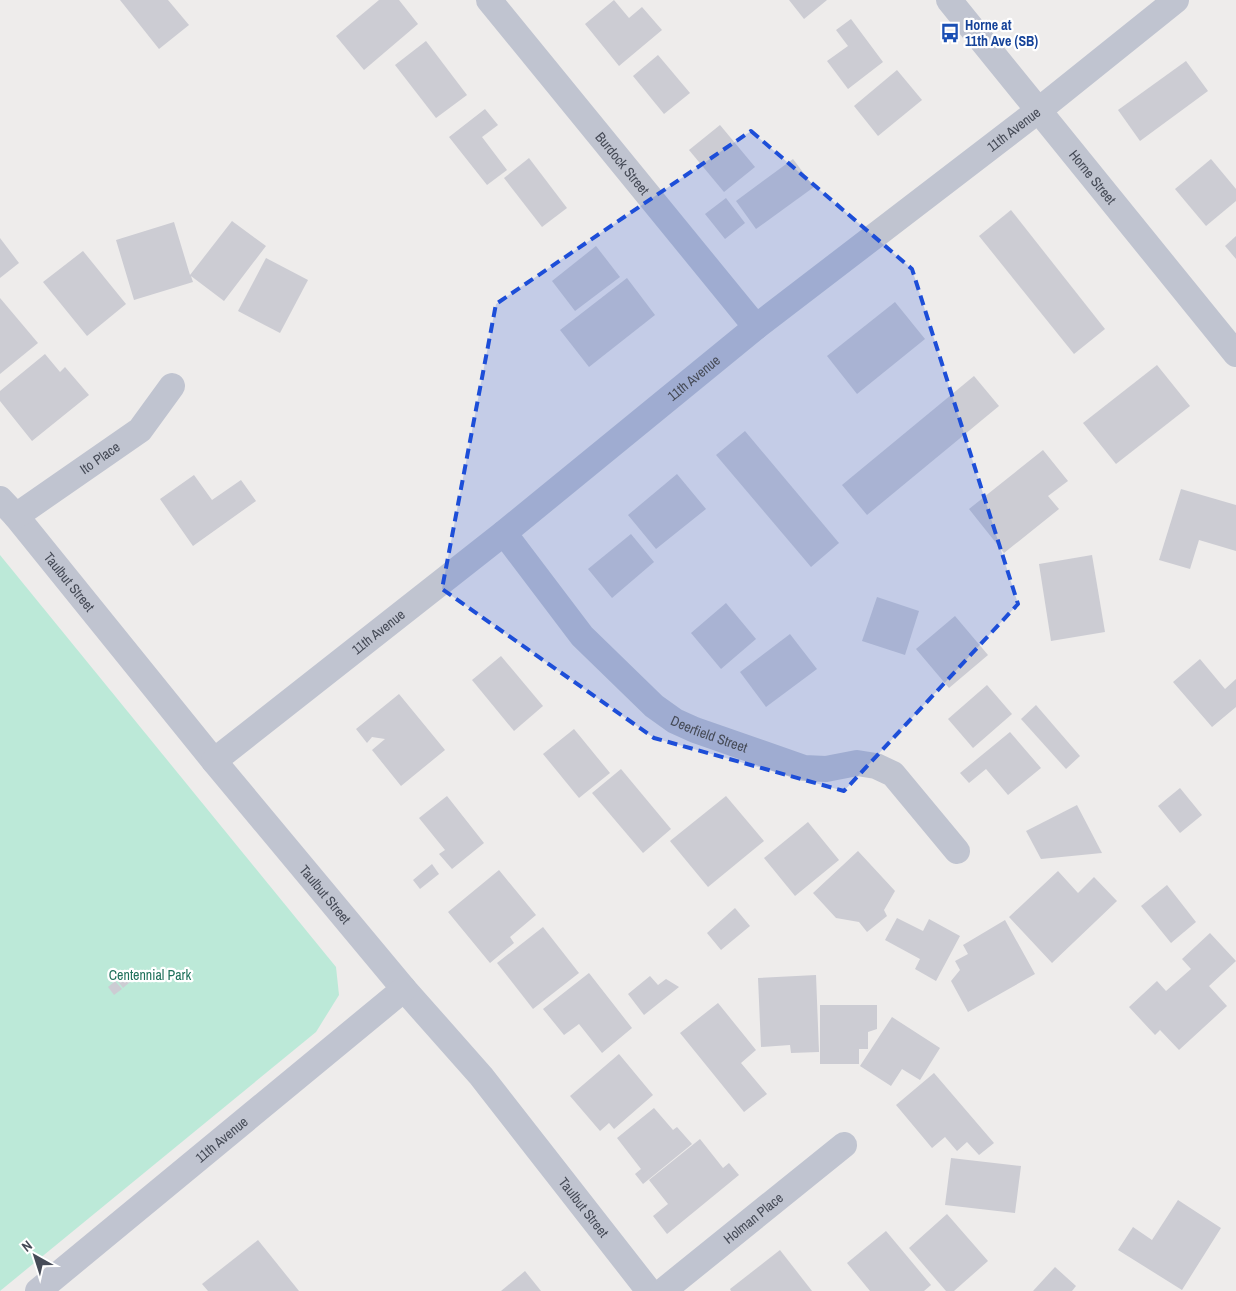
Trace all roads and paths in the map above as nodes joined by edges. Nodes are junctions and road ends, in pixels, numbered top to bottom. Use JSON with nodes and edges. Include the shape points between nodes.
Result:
{"nodes":[{"id":1,"x":489,"y":0,"type":"edge"},
{"id":2,"x":949,"y":0,"type":"edge"},
{"id":3,"x":1176,"y":0,"type":"edge"},
{"id":4,"x":1039,"y":110,"type":"junction"},
{"id":5,"x":756,"y":328,"type":"junction"},
{"id":6,"x":1236,"y":354,"type":"edge"},
{"id":7,"x":172,"y":386,"type":"dead end"},
{"id":8,"x":8,"y":508,"type":"edge"},
{"id":9,"x":504,"y":533,"type":"junction"},
{"id":10,"x":214,"y":761,"type":"junction"},
{"id":11,"x":957,"y":852,"type":"dead end"},
{"id":12,"x":404,"y":989,"type":"junction"},
{"id":13,"x":844,"y":1146,"type":"dead end"},
{"id":14,"x":38,"y":1291,"type":"edge"},
{"id":15,"x":649,"y":1291,"type":"edge"},
{"id":16,"x":663,"y":1291,"type":"edge"}],
"edges":[{"from":1,"to":5,"type":"street","name":"Burdock Street"},
{"from":2,"to":4,"type":"street","name":"Horne Street"},
{"from":3,"to":4,"type":"street","name":"11th Avenue"},
{"from":4,"to":5,"type":"street","name":"11th Avenue"},
{"from":4,"to":6,"type":"street","name":"Horne Street"},
{"from":5,"to":9,"type":"street","name":"11th Avenue"},
{"from":7,"to":8,"type":"street","name":"Ito Place","via":[[140,430]]},
{"from":8,"to":10,"type":"street","name":"Taulbut Street"},
{"from":9,"to":10,"type":"street","name":"11th Avenue"},
{"from":9,"to":11,"type":"street","name":"Deerfield Street","via":[[582,636],[654,706],[675,721],[804,768],[826,769],[857,763],[876,766],[893,774]]},
{"from":10,"to":12,"type":"street","name":"Taulbut Street"},
{"from":12,"to":14,"type":"street","name":"11th Avenue"},
{"from":12,"to":15,"type":"street","name":"Taulbut Street","via":[[481,1076]]},
{"from":13,"to":16,"type":"street","name":"Holman Place"}]}
